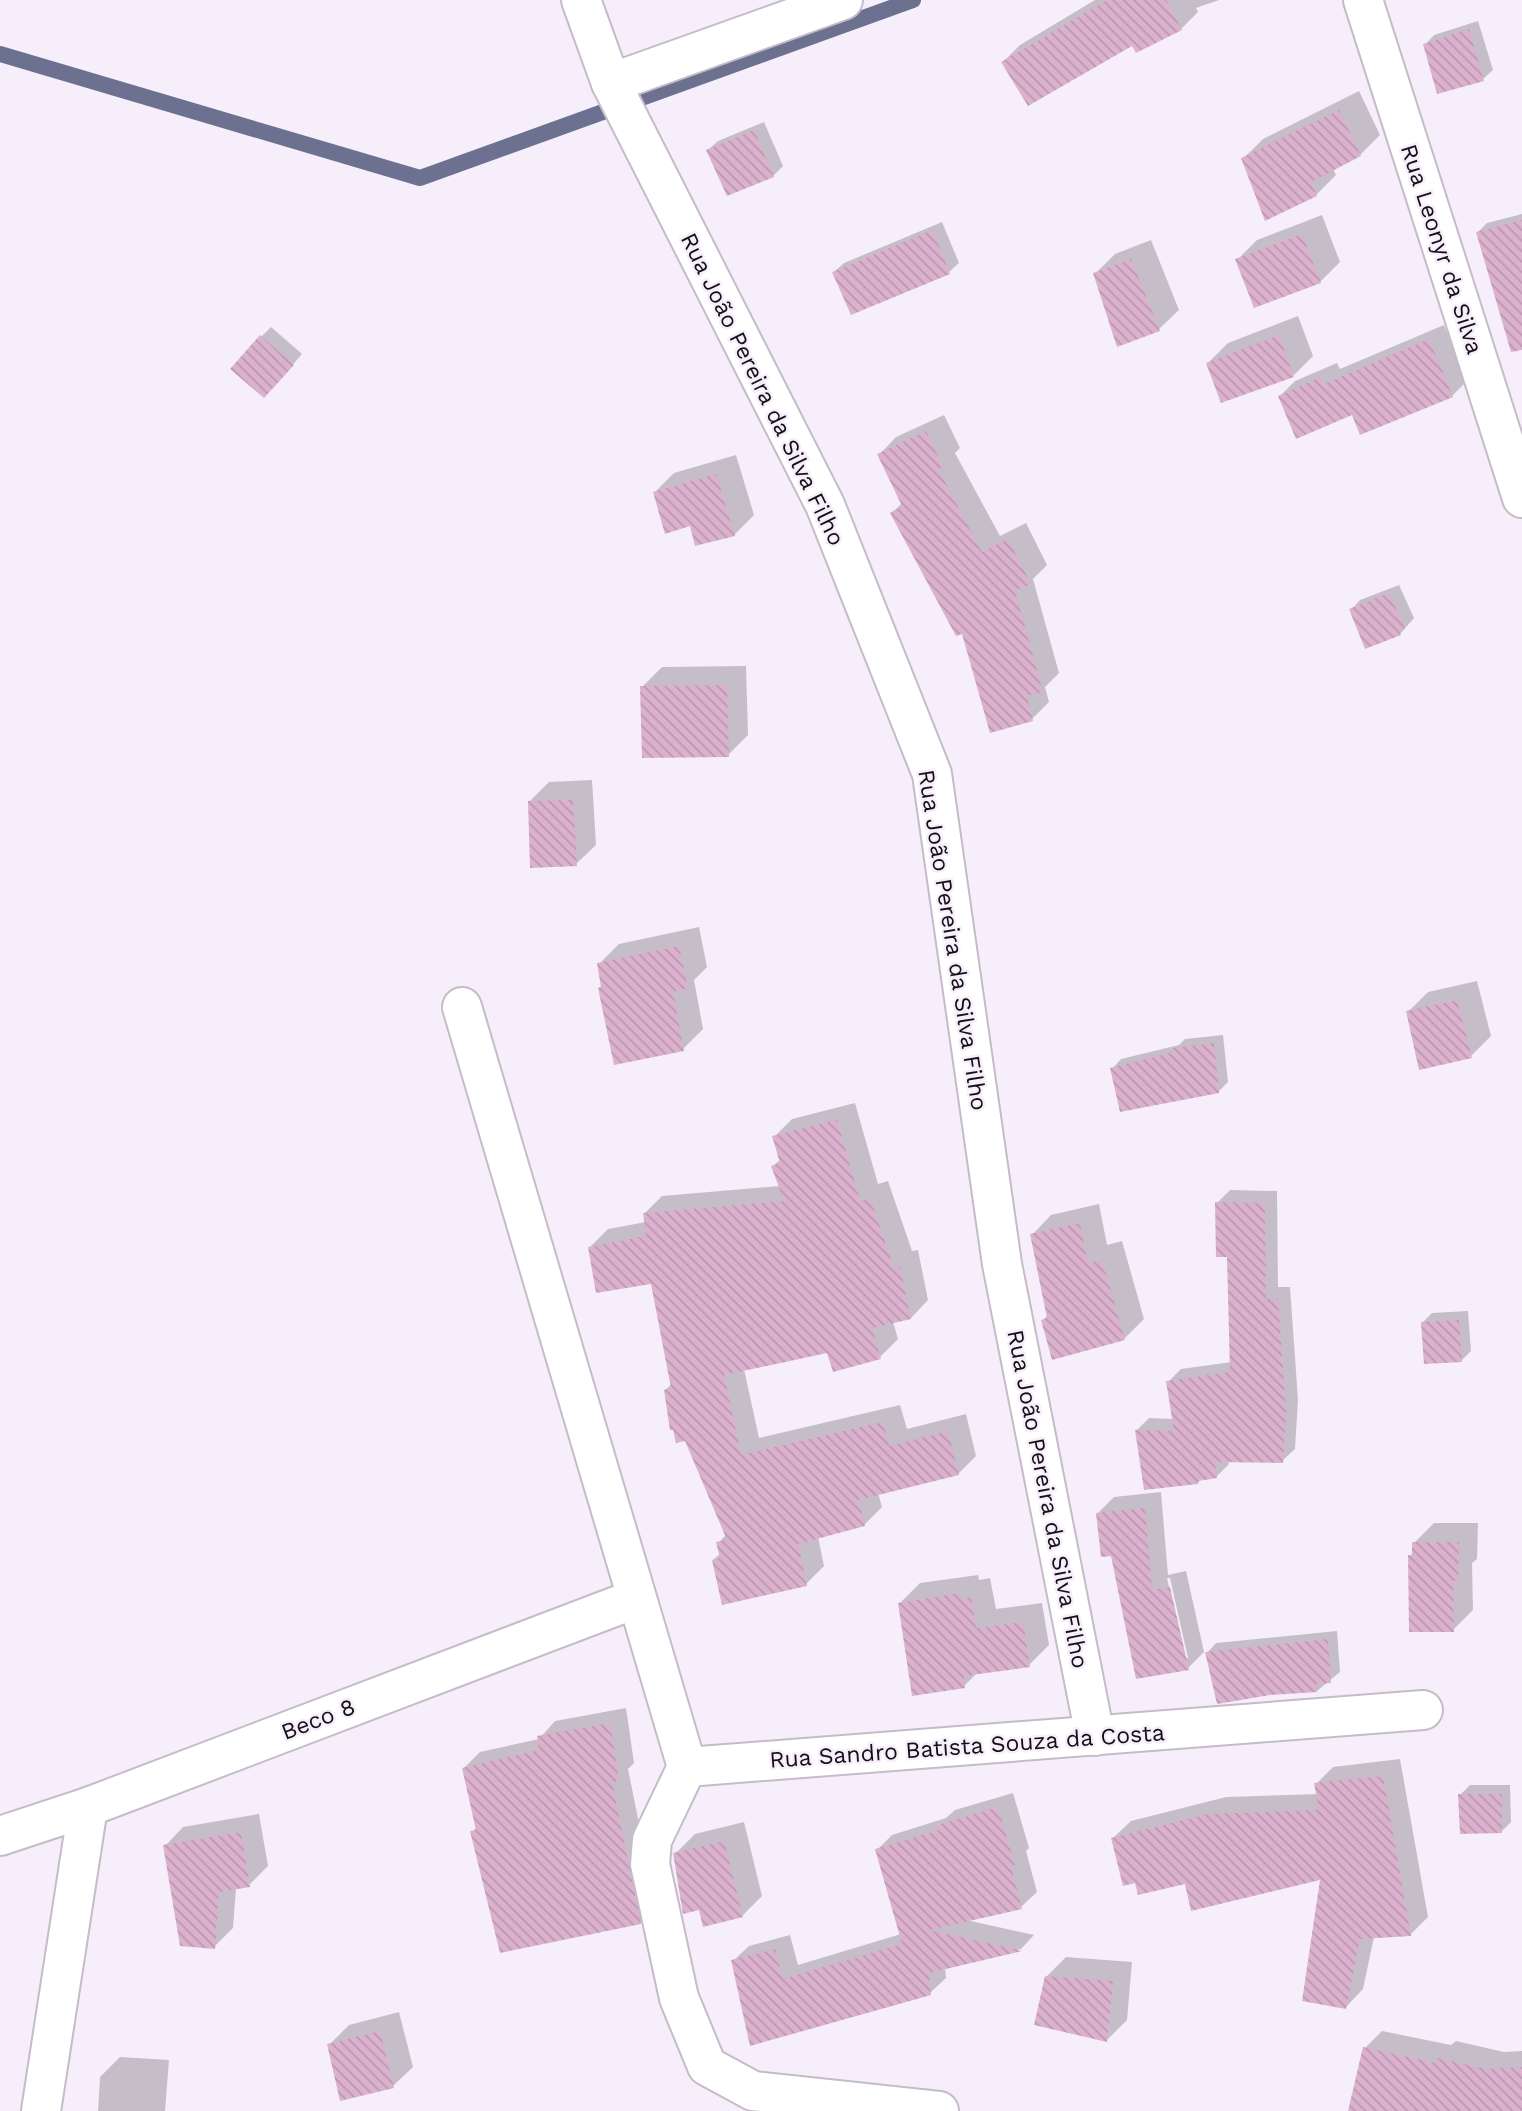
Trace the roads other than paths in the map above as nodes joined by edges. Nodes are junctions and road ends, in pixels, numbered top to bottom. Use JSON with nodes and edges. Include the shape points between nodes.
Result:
{"nodes":[{"id":1,"x":581,"y":0,"type":"edge"},
{"id":2,"x":843,"y":0,"type":"edge"},
{"id":3,"x":1363,"y":0,"type":"edge"},
{"id":4,"x":611,"y":83,"type":"junction"},
{"id":5,"x":1522,"y":498,"type":"edge"},
{"id":6,"x":462,"y":1007,"type":"dead end"},
{"id":7,"x":635,"y":1599,"type":"junction"},
{"id":8,"x":1423,"y":1710,"type":"dead end"},
{"id":9,"x":1095,"y":1736,"type":"junction"},
{"id":10,"x":687,"y":1767,"type":"junction"},
{"id":11,"x":88,"y":1807,"type":"junction"},
{"id":12,"x":0,"y":1836,"type":"edge"},
{"id":13,"x":41,"y":2111,"type":"edge"},
{"id":14,"x":939,"y":2111,"type":"edge"}],
"edges":[{"from":1,"to":4,"type":"street","name":"Rua João Pereira da Silva Filho"},
{"from":2,"to":4,"type":"street"},
{"from":3,"to":5,"type":"street","name":"Rua Leonyr da Silva"},
{"from":4,"to":9,"type":"street","name":"Rua João Pereira da Silva Filho","via":[[825,505],[932,774],[1002,1264]]},
{"from":6,"to":7,"type":"street"},
{"from":7,"to":10,"type":"street"},
{"from":7,"to":11,"type":"street","name":"Beco 8"},
{"from":8,"to":9,"type":"street","name":"Rua Sandro Batista Souza da Costa"},
{"from":9,"to":10,"type":"street","name":"Rua Sandro Batista Souza da Costa"},
{"from":10,"to":14,"type":"street","via":[[652,1840],[650,1864],[679,1998],[707,2066],[753,2091]]},
{"from":11,"to":12,"type":"street","name":"Beco 8"},
{"from":11,"to":13,"type":"street"}]}
